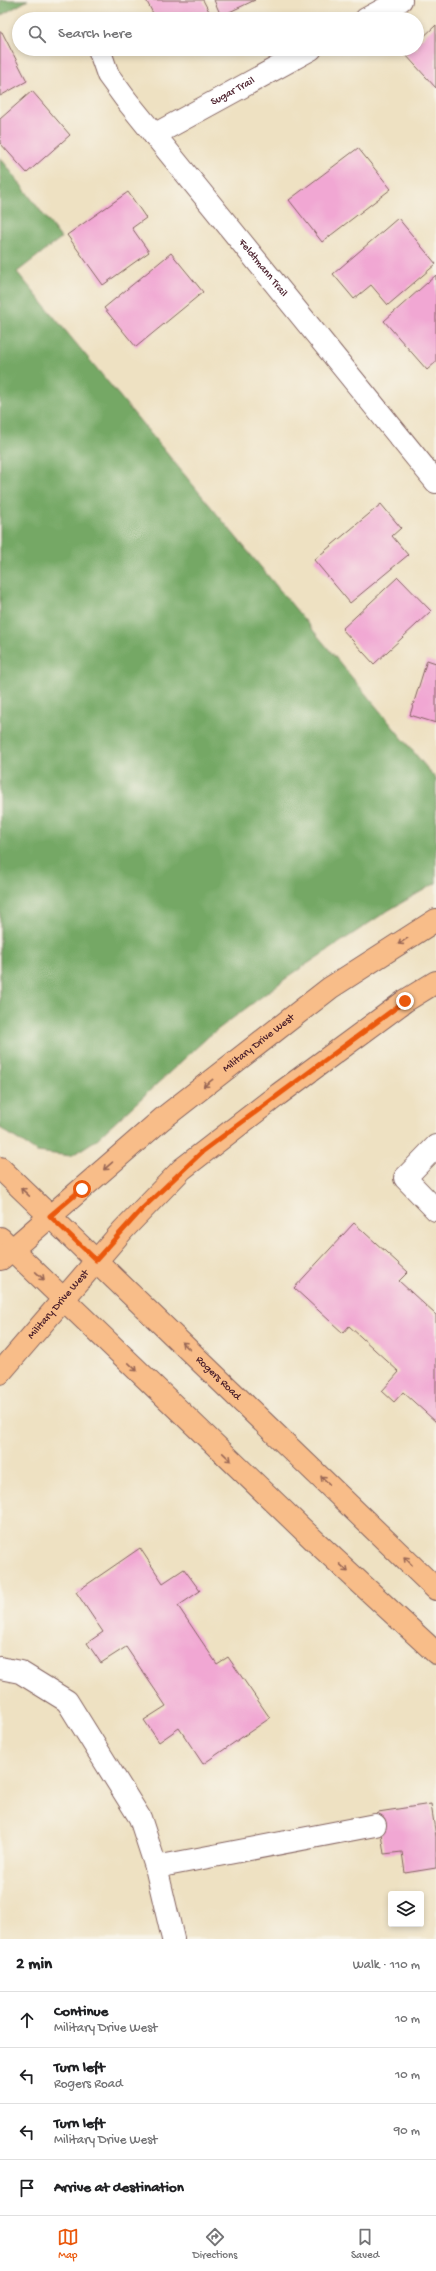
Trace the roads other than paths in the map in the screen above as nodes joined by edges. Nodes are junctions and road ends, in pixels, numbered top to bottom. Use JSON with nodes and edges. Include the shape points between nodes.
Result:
{"nodes":[{"id":1,"x":401,"y":0,"type":"edge"},
{"id":2,"x":379,"y":12,"type":"edge"},
{"id":3,"x":101,"y":56,"type":"edge"},
{"id":4,"x":298,"y":56,"type":"edge"},
{"id":5,"x":154,"y":135,"type":"junction"},
{"id":6,"x":436,"y":482,"type":"edge"},
{"id":7,"x":436,"y":920,"type":"edge"},
{"id":8,"x":436,"y":982,"type":"edge"},
{"id":9,"x":436,"y":1146,"type":"edge"},
{"id":10,"x":0,"y":1168,"type":"edge"},
{"id":11,"x":436,"y":1210,"type":"edge"},
{"id":12,"x":50,"y":1216,"type":"junction"},
{"id":13,"x":4,"y":1249,"type":"edge"},
{"id":14,"x":96,"y":1260,"type":"junction"},
{"id":15,"x":64,"y":1299,"type":"junction"},
{"id":16,"x":0,"y":1373,"type":"edge"},
{"id":17,"x":436,"y":1589,"type":"edge"},
{"id":18,"x":436,"y":1654,"type":"edge"},
{"id":19,"x":0,"y":1668,"type":"edge"},
{"id":20,"x":375,"y":1825,"type":"dead end"},
{"id":21,"x":156,"y":1867,"type":"junction"},
{"id":22,"x":173,"y":1939,"type":"edge"}],
"edges":[{"from":1,"to":2,"type":"street"},
{"from":3,"to":5,"type":"street","name":"Feldtmann Trail","via":[[108,75]]},
{"from":4,"to":5,"type":"street","name":"Sugar Trail"},
{"from":5,"to":6,"type":"street","name":"Feldtmann Trail"},
{"from":7,"to":12,"type":"main road","name":"Military Drive West","one_way":true,"via":[[324,992],[162,1119]]},
{"from":8,"to":14,"type":"main road","name":"Military Drive West","via":[[399,1006],[203,1151],[142,1209]]},
{"from":9,"to":11,"type":"street","via":[[404,1178]]},
{"from":12,"to":10,"type":"main road","name":"Rogers Road","one_way":true},
{"from":12,"to":13,"type":"main road","name":"Military Drive West"},
{"from":12,"to":14,"type":"main road","name":"Rogers Road"},
{"from":13,"to":15,"type":"main road","one_way":true},
{"from":14,"to":15,"type":"main road","name":"Military Drive West"},
{"from":17,"to":14,"type":"main road","name":"Rogers Road","one_way":true},
{"from":15,"to":16,"type":"main road","name":"Military Drive West"},
{"from":15,"to":18,"type":"main road","one_way":true,"via":[[304,1531]]},
{"from":19,"to":21,"type":"street","via":[[20,1672],[67,1701],[140,1818]]},
{"from":20,"to":21,"type":"street"},
{"from":21,"to":22,"type":"street"}]}
